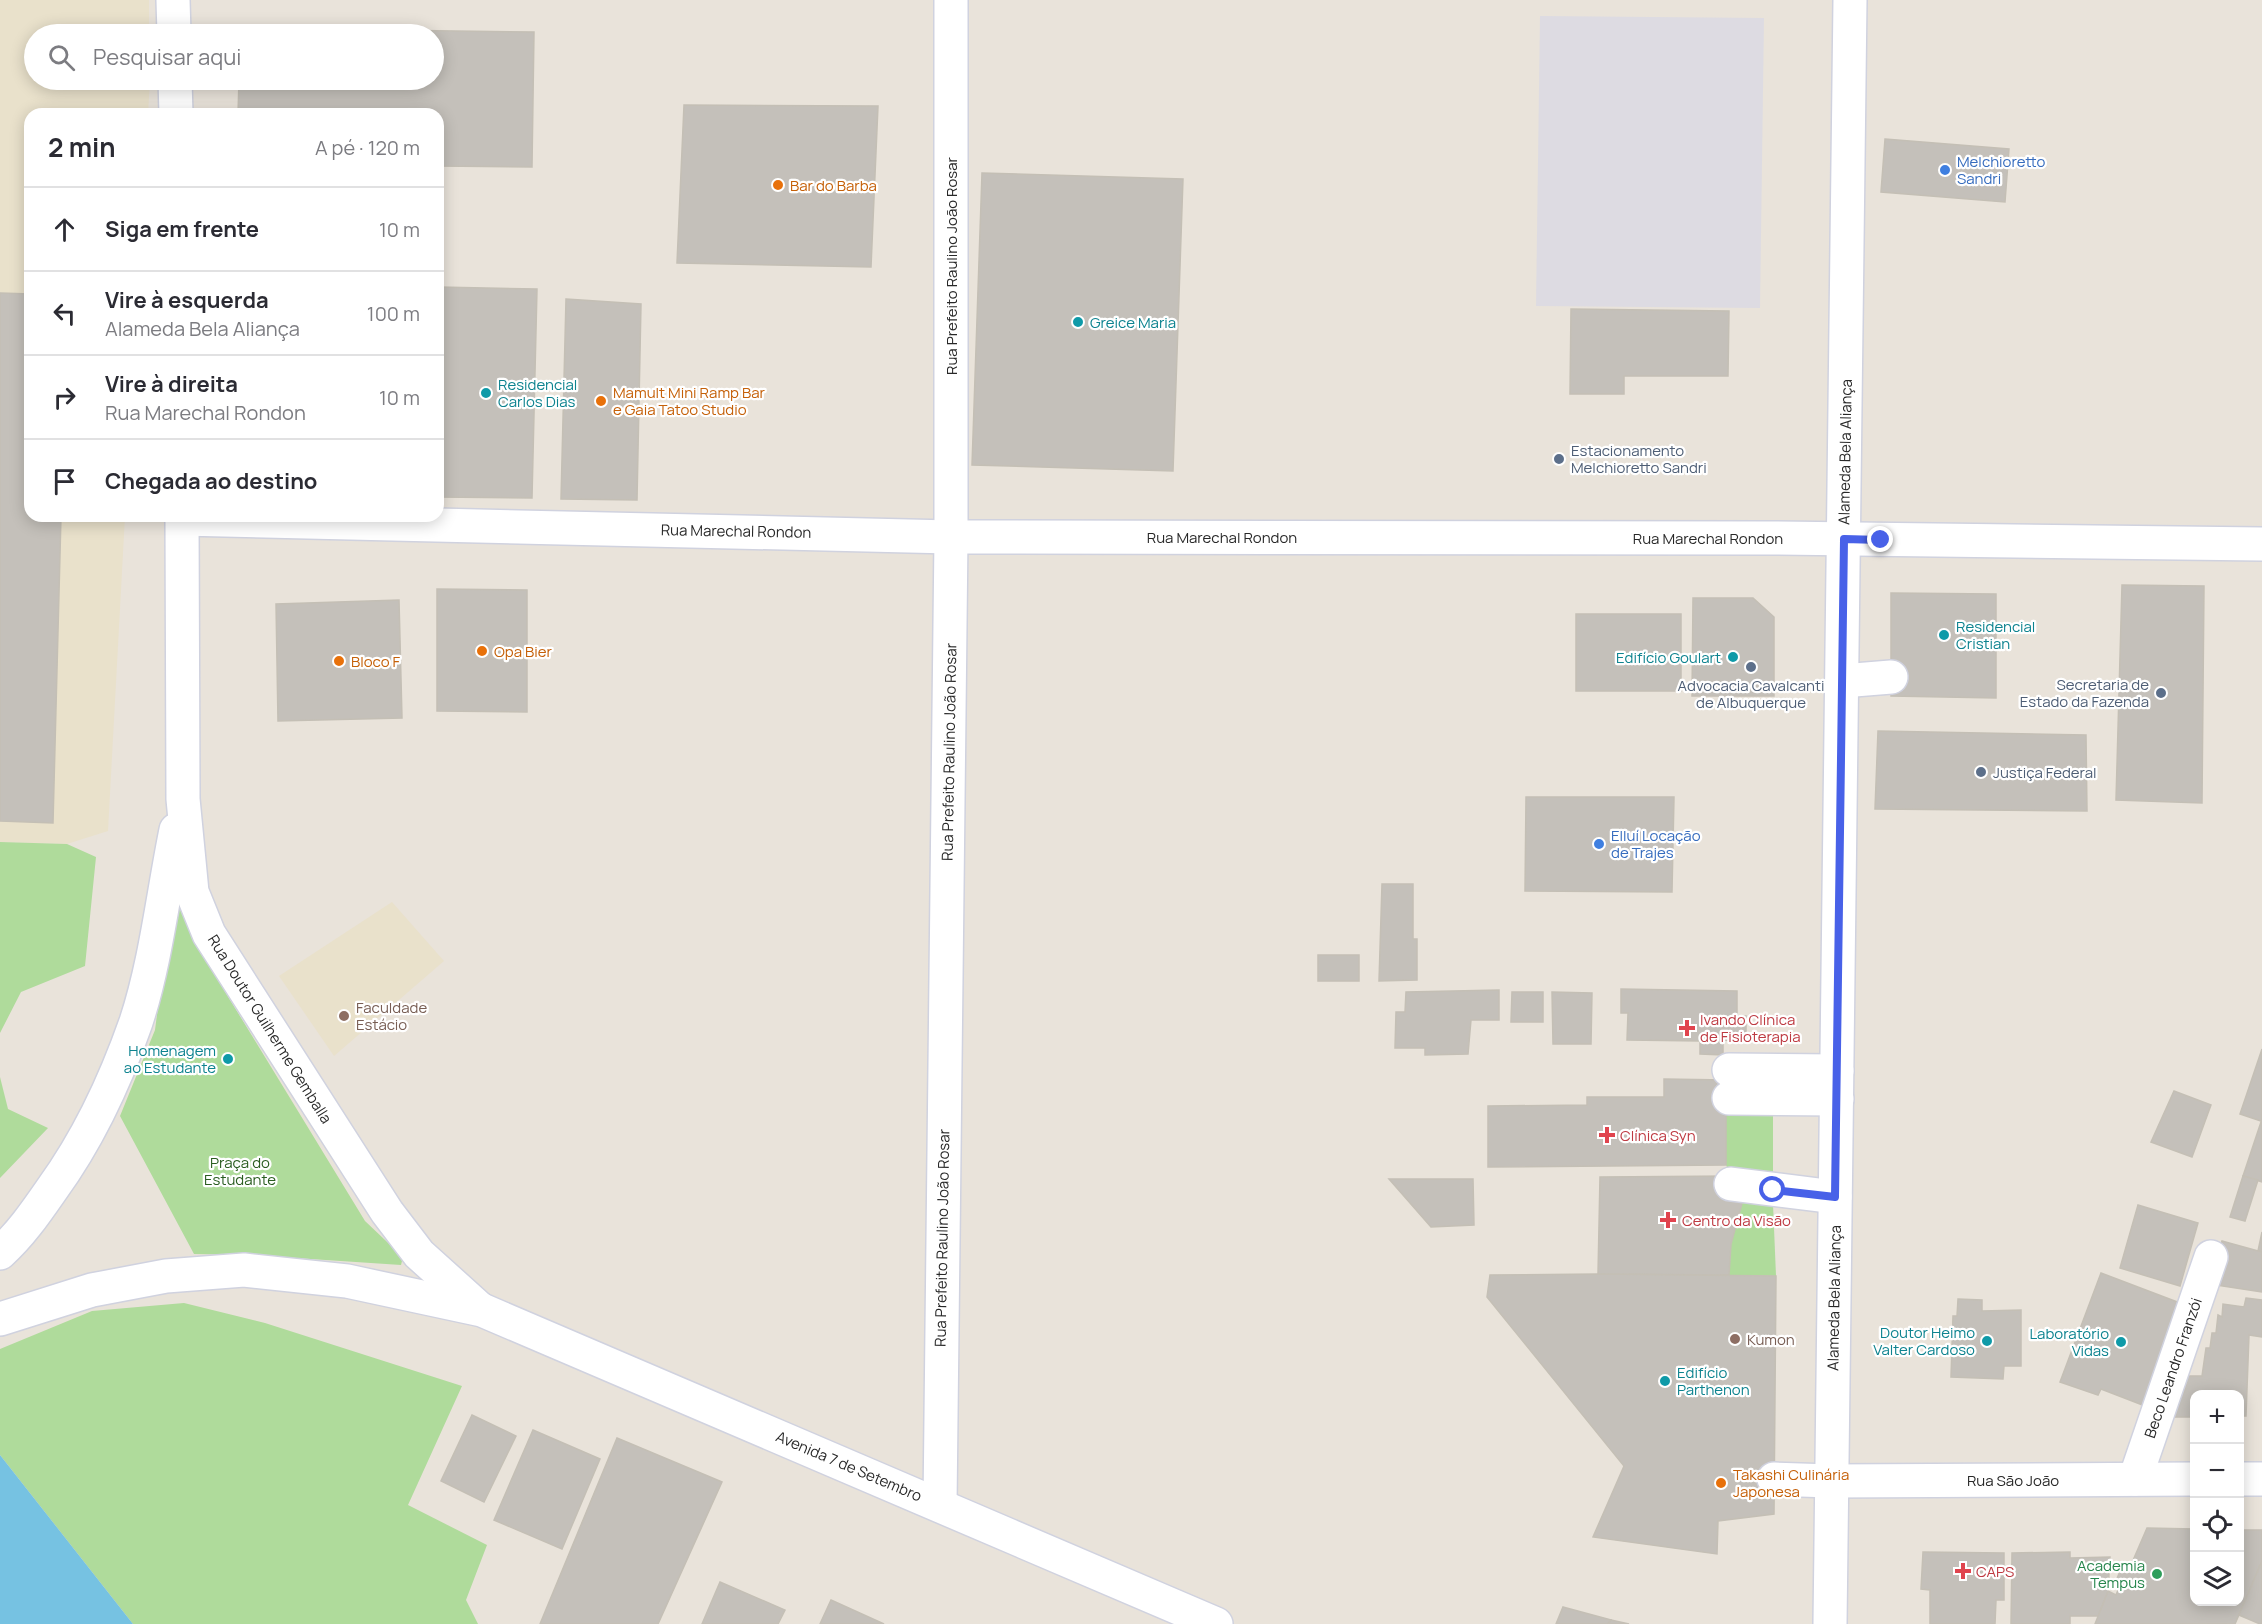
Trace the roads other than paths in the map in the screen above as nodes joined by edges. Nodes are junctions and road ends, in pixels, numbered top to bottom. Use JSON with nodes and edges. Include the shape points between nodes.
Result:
{"nodes":[{"id":1,"x":173,"y":0,"type":"edge"},
{"id":2,"x":951,"y":0,"type":"edge"},
{"id":3,"x":1850,"y":0,"type":"edge"},
{"id":4,"x":174,"y":24,"type":"edge"},
{"id":5,"x":175,"y":90,"type":"edge"},
{"id":6,"x":176,"y":108,"type":"edge"},
{"id":7,"x":182,"y":522,"type":"edge"},
{"id":8,"x":374,"y":522,"type":"edge"},
{"id":9,"x":951,"y":537,"type":"junction"},
{"id":10,"x":1844,"y":539,"type":"junction"},
{"id":11,"x":2262,"y":544,"type":"edge"},
{"id":12,"x":1891,"y":677,"type":"dead end"},
{"id":13,"x":1842,"y":681,"type":"junction"},
{"id":14,"x":183,"y":799,"type":"junction"},
{"id":15,"x":1729,"y":1084,"type":"dead end"},
{"id":16,"x":1837,"y":1085,"type":"junction"},
{"id":17,"x":1731,"y":1184,"type":"dead end"},
{"id":18,"x":1835,"y":1197,"type":"junction"},
{"id":19,"x":0,"y":1253,"type":"edge"},
{"id":20,"x":2211,"y":1257,"type":"dead end"},
{"id":21,"x":482,"y":1310,"type":"junction"},
{"id":22,"x":0,"y":1319,"type":"edge"},
{"id":23,"x":1774,"y":1479,"type":"dead end"},
{"id":24,"x":2134,"y":1479,"type":"junction"},
{"id":25,"x":2190,"y":1479,"type":"edge"},
{"id":26,"x":2244,"y":1479,"type":"edge"},
{"id":27,"x":2262,"y":1479,"type":"edge"},
{"id":28,"x":1831,"y":1481,"type":"junction"},
{"id":29,"x":939,"y":1505,"type":"junction"},
{"id":30,"x":1216,"y":1624,"type":"edge"},
{"id":31,"x":1830,"y":1624,"type":"edge"}],
"edges":[{"from":1,"to":4,"type":"street"},
{"from":2,"to":9,"type":"street","name":"Rua Prefeito Raulino João Rosar"},
{"from":3,"to":10,"type":"street","name":"Alameda Bela Aliança"},
{"from":5,"to":6,"type":"street"},
{"from":7,"to":14,"type":"street","name":"Rua Doutor Guilherme Gemballa"},
{"from":8,"to":9,"type":"street","name":"Rua Marechal Rondon"},
{"from":9,"to":10,"type":"street","name":"Rua Marechal Rondon"},
{"from":9,"to":29,"type":"street","name":"Rua Prefeito Raulino João Rosar"},
{"from":10,"to":11,"type":"street","name":"Rua Marechal Rondon"},
{"from":10,"to":13,"type":"street","name":"Alameda Bela Aliança"},
{"from":12,"to":13,"type":"street"},
{"from":13,"to":16,"type":"street","name":"Alameda Bela Aliança"},
{"from":14,"to":19,"type":"street","via":[[136,1021],[108,1096],[71,1162],[18,1236]]},
{"from":14,"to":21,"type":"street","name":"Rua Doutor Guilherme Gemballa","via":[[192,892],[209,934],[387,1212],[419,1254]]},
{"from":15,"to":16,"type":"street"},
{"from":16,"to":18,"type":"street","name":"Alameda Bela Aliança"},
{"from":17,"to":18,"type":"street"},
{"from":18,"to":28,"type":"street","name":"Alameda Bela Aliança"},
{"from":20,"to":24,"type":"street","name":"Beco Leandro Franzói"},
{"from":21,"to":22,"type":"street","via":[[346,1281],[244,1270],[166,1276],[92,1290]]},
{"from":21,"to":29,"type":"street","name":"Avenida 7 de Setembro"},
{"from":23,"to":28,"type":"street","name":"Rua São João"},
{"from":24,"to":25,"type":"street","name":"Rua São João"},
{"from":24,"to":28,"type":"street","name":"Rua São João"},
{"from":26,"to":27,"type":"street"},
{"from":28,"to":31,"type":"street","name":"Alameda Bela Aliança"},
{"from":29,"to":30,"type":"street","name":"Avenida 7 de Setembro"}]}
